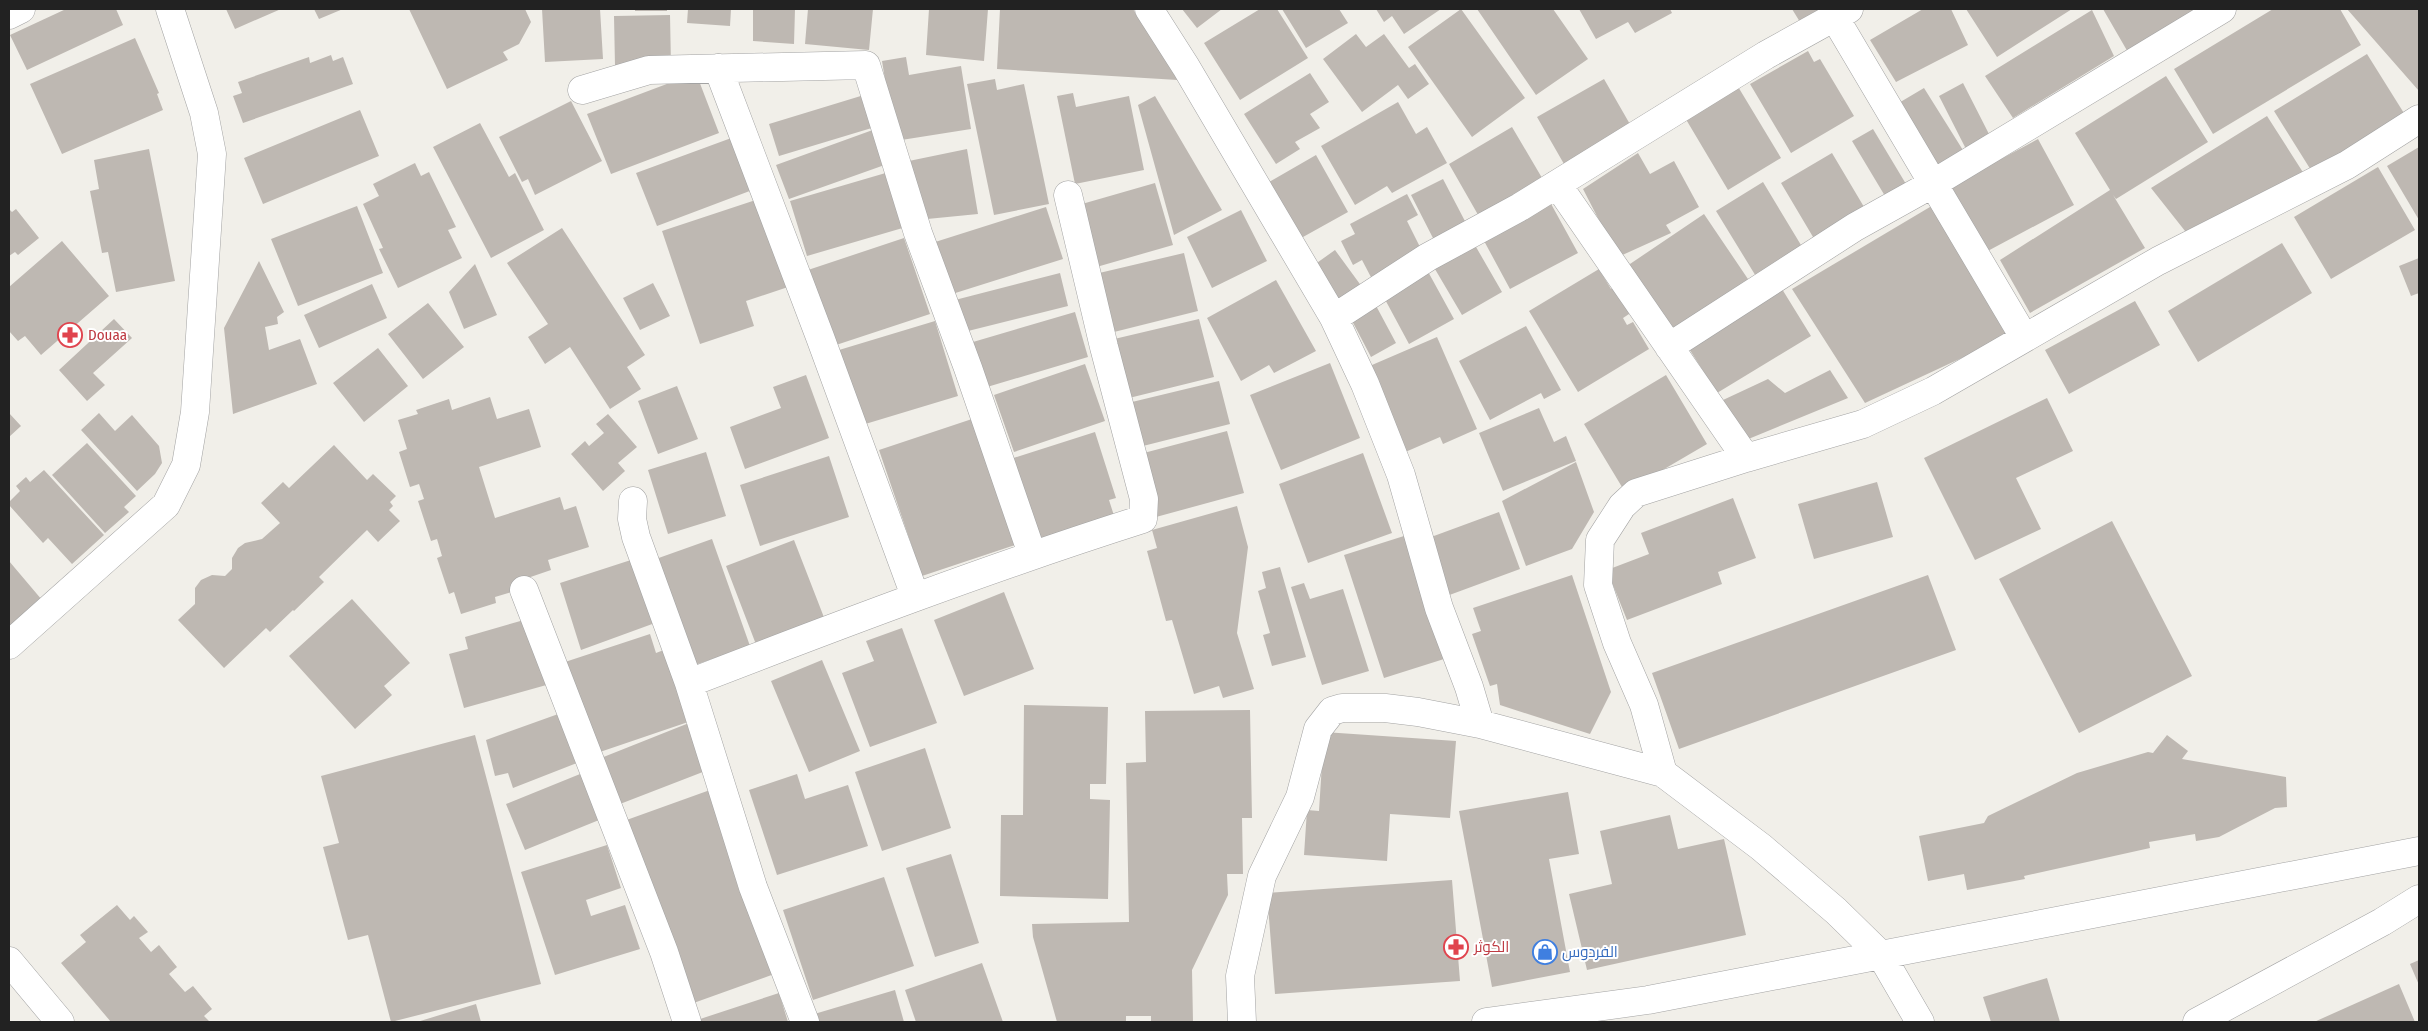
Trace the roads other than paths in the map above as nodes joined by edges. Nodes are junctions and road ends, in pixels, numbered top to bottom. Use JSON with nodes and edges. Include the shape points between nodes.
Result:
{"nodes":[{"id":1,"x":21,"y":9,"type":"edge"},
{"id":2,"x":170,"y":9,"type":"edge"},
{"id":3,"x":1149,"y":9,"type":"edge"},
{"id":4,"x":2222,"y":9,"type":"edge"},
{"id":5,"x":1842,"y":13,"type":"edge"},
{"id":6,"x":9,"y":15,"type":"edge"},
{"id":7,"x":718,"y":68,"type":"junction"},
{"id":8,"x":582,"y":90,"type":"dead end"},
{"id":9,"x":2419,"y":119,"type":"edge"},
{"id":10,"x":1934,"y":183,"type":"junction"},
{"id":11,"x":1557,"y":184,"type":"junction"},
{"id":12,"x":1068,"y":195,"type":"dead end"},
{"id":13,"x":1334,"y":318,"type":"junction"},
{"id":14,"x":2024,"y":337,"type":"junction"},
{"id":15,"x":1670,"y":347,"type":"junction"},
{"id":16,"x":1746,"y":458,"type":"junction"},
{"id":17,"x":633,"y":501,"type":"dead end"},
{"id":18,"x":1032,"y":554,"type":"junction"},
{"id":19,"x":524,"y":590,"type":"dead end"},
{"id":20,"x":915,"y":596,"type":"junction"},
{"id":21,"x":9,"y":645,"type":"edge"},
{"id":22,"x":689,"y":683,"type":"junction"},
{"id":23,"x":1480,"y":724,"type":"junction"},
{"id":24,"x":1663,"y":773,"type":"junction"},
{"id":25,"x":2419,"y":851,"type":"edge"},
{"id":26,"x":2419,"y":899,"type":"edge"},
{"id":27,"x":1881,"y":955,"type":"junction"},
{"id":28,"x":9,"y":961,"type":"edge"},
{"id":29,"x":60,"y":1022,"type":"edge"},
{"id":30,"x":687,"y":1022,"type":"edge"},
{"id":31,"x":805,"y":1022,"type":"edge"},
{"id":32,"x":1242,"y":1022,"type":"edge"},
{"id":33,"x":1486,"y":1022,"type":"edge"},
{"id":34,"x":1920,"y":1022,"type":"edge"},
{"id":35,"x":2197,"y":1022,"type":"edge"}],
"edges":[{"from":1,"to":6,"type":"street"},
{"from":2,"to":21,"type":"street","via":[[204,113],[212,154],[195,412],[186,464],[166,504]]},
{"from":3,"to":13,"type":"street"},
{"from":4,"to":10,"type":"street"},
{"from":5,"to":10,"type":"street"},
{"from":5,"to":11,"type":"street","via":[[1766,55]]},
{"from":7,"to":8,"type":"street","via":[[649,70]]},
{"from":7,"to":18,"type":"street","via":[[866,64],[918,233]]},
{"from":7,"to":20,"type":"street"},
{"from":9,"to":14,"type":"street","via":[[2347,165],[2158,261]]},
{"from":10,"to":14,"type":"street"},
{"from":10,"to":15,"type":"street","via":[[1855,227]]},
{"from":11,"to":13,"type":"street","via":[[1428,256]]},
{"from":11,"to":15,"type":"street"},
{"from":12,"to":18,"type":"street","via":[[1144,499],[1144,511],[1143,519]]},
{"from":13,"to":23,"type":"street","via":[[1365,384],[1401,475],[1439,608]]},
{"from":14,"to":16,"type":"street","via":[[1933,391],[1863,424]]},
{"from":15,"to":16,"type":"street"},
{"from":16,"to":24,"type":"street","via":[[1636,493],[1622,506],[1600,540],[1598,585],[1617,643],[1644,705]]},
{"from":17,"to":22,"type":"street","via":[[636,537]]},
{"from":18,"to":20,"type":"street"},
{"from":19,"to":30,"type":"street","via":[[664,952]]},
{"from":20,"to":22,"type":"street"},
{"from":22,"to":31,"type":"street","via":[[753,887]]},
{"from":23,"to":24,"type":"street"},
{"from":23,"to":32,"type":"street","via":[[1385,708],[1332,711],[1318,730],[1300,797],[1262,876],[1240,976]]},
{"from":24,"to":27,"type":"street","via":[[1761,847],[1836,911]]},
{"from":25,"to":27,"type":"street"},
{"from":26,"to":35,"type":"street"},
{"from":27,"to":33,"type":"street","via":[[1648,1000]]},
{"from":27,"to":34,"type":"street"},
{"from":28,"to":29,"type":"street"}]}
